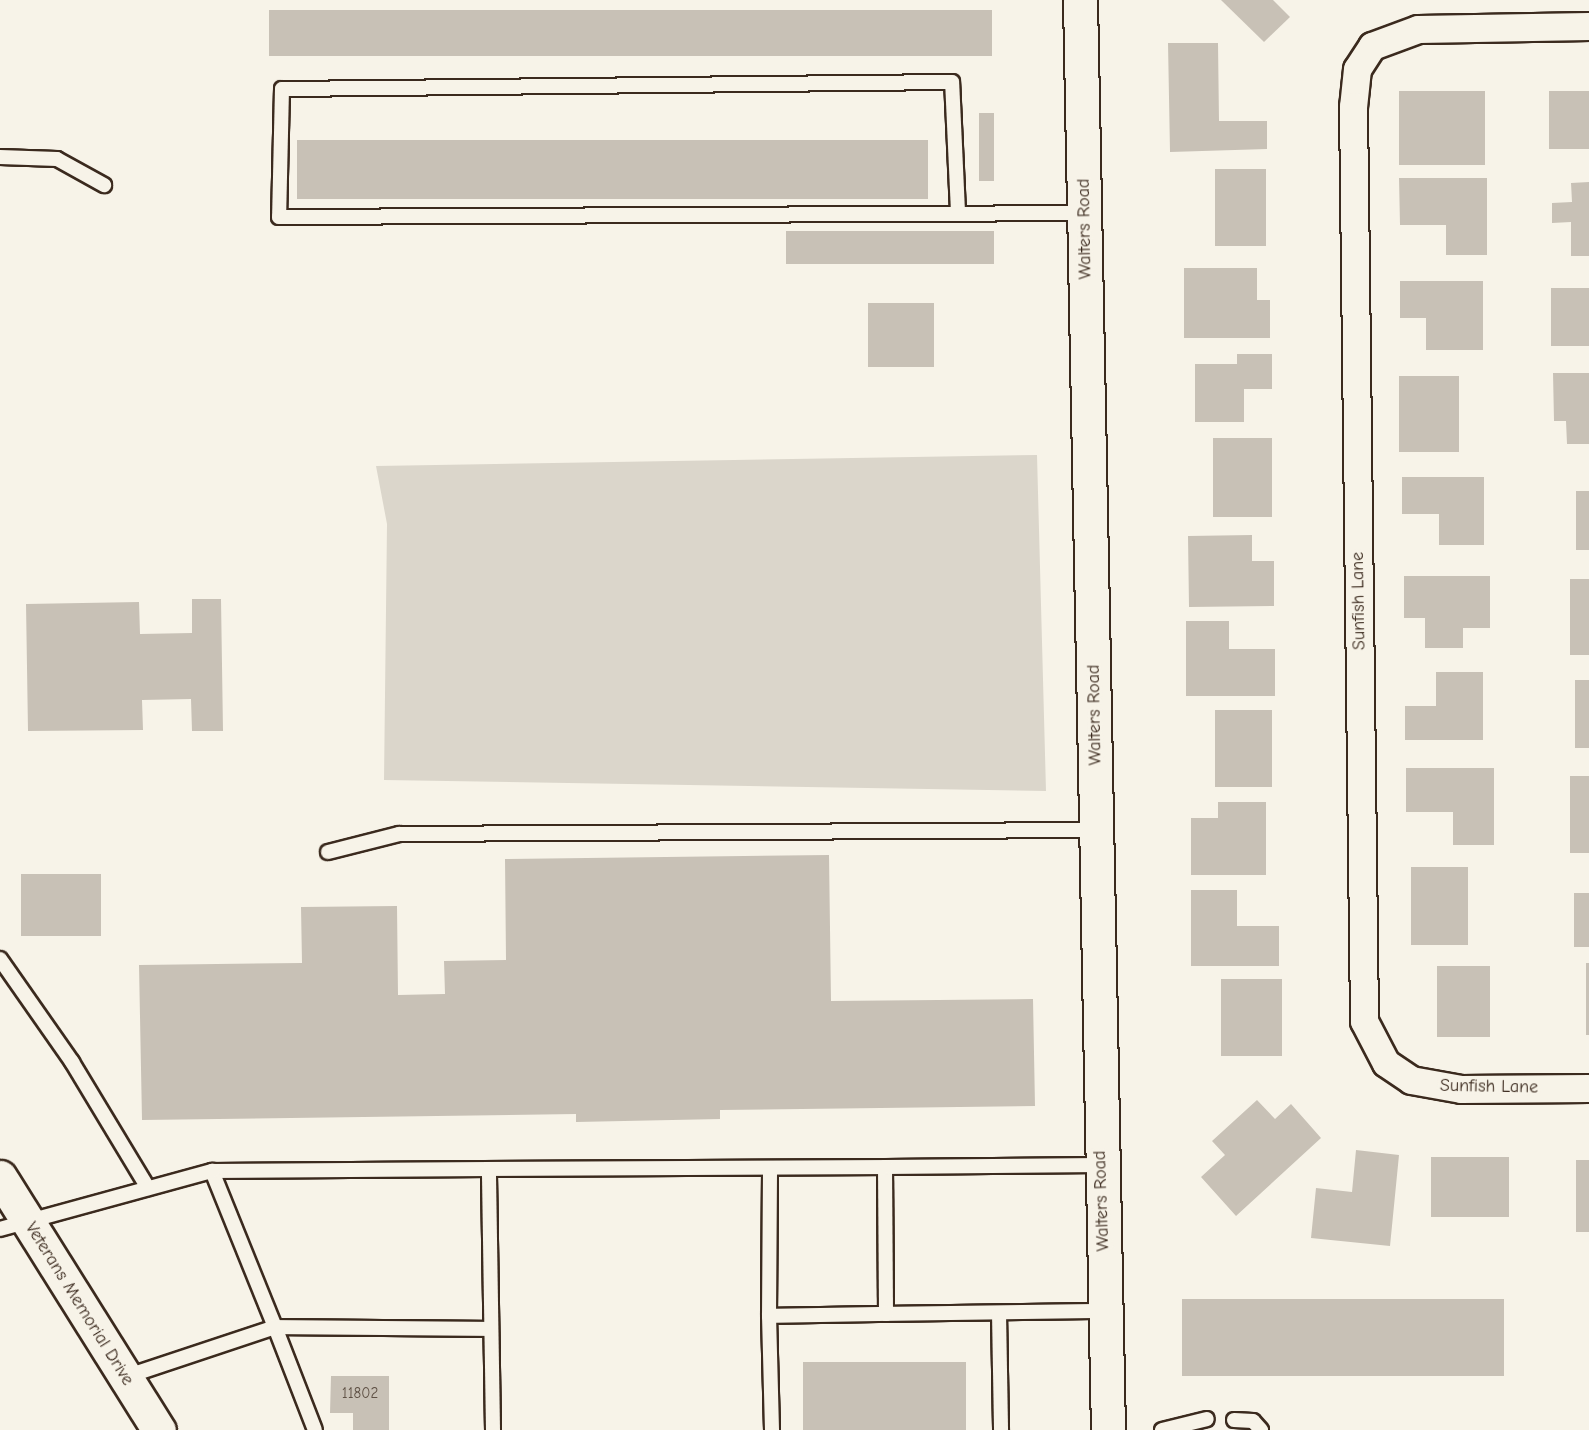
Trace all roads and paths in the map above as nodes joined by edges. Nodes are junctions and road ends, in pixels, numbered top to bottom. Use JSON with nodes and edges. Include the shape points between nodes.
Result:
{"nodes":[{"id":1,"x":1080,"y":0,"type":"edge"},
{"id":2,"x":1589,"y":26,"type":"edge"},
{"id":3,"x":0,"y":157,"type":"edge"},
{"id":4,"x":104,"y":185,"type":"dead end"},
{"id":5,"x":958,"y":212,"type":"junction"},
{"id":6,"x":1084,"y":213,"type":"junction"},
{"id":7,"x":1097,"y":830,"type":"junction"},
{"id":8,"x":328,"y":852,"type":"dead end"},
{"id":9,"x":0,"y":959,"type":"edge"},
{"id":10,"x":1589,"y":1088,"type":"edge"},
{"id":11,"x":1100,"y":1166,"type":"junction"},
{"id":12,"x":885,"y":1167,"type":"junction"},
{"id":13,"x":770,"y":1168,"type":"junction"},
{"id":14,"x":489,"y":1169,"type":"junction"},
{"id":15,"x":212,"y":1171,"type":"junction"},
{"id":16,"x":0,"y":1177,"type":"edge"},
{"id":17,"x":148,"y":1188,"type":"junction"},
{"id":18,"x":13,"y":1224,"type":"edge"},
{"id":19,"x":1105,"y":1311,"type":"junction"},
{"id":20,"x":999,"y":1313,"type":"junction"},
{"id":21,"x":886,"y":1314,"type":"junction"},
{"id":22,"x":769,"y":1316,"type":"junction"},
{"id":23,"x":275,"y":1328,"type":"junction"},
{"id":24,"x":492,"y":1329,"type":"junction"},
{"id":25,"x":124,"y":1377,"type":"junction"},
{"id":26,"x":1207,"y":1419,"type":"dead end"},
{"id":27,"x":1234,"y":1420,"type":"dead end"},
{"id":28,"x":159,"y":1430,"type":"edge"},
{"id":29,"x":315,"y":1430,"type":"edge"},
{"id":30,"x":493,"y":1430,"type":"edge"},
{"id":31,"x":772,"y":1430,"type":"edge"},
{"id":32,"x":1001,"y":1430,"type":"edge"},
{"id":33,"x":1108,"y":1430,"type":"edge"},
{"id":34,"x":1162,"y":1430,"type":"edge"},
{"id":35,"x":1261,"y":1430,"type":"edge"}],
"edges":[{"from":1,"to":6,"type":"street","name":"Walters Road"},
{"from":2,"to":10,"type":"street","name":"Sunfish Lane","via":[[1418,28],[1372,46],[1357,69],[1364,1021],[1386,1063],[1411,1080],[1461,1089]]},
{"from":3,"to":4,"type":"lane","via":[[57,159]]},
{"from":5,"to":5,"type":"lane","via":[[279,217],[282,90],[952,82]]},
{"from":5,"to":6,"type":"lane"},
{"from":6,"to":7,"type":"street","name":"Walters Road"},
{"from":7,"to":8,"type":"lane","via":[[399,834]]},
{"from":7,"to":11,"type":"street","name":"Walters Road"},
{"from":9,"to":17,"type":"lane","via":[[72,1062]]},
{"from":11,"to":12,"type":"lane"},
{"from":11,"to":19,"type":"street","name":"Walters Road"},
{"from":12,"to":13,"type":"lane"},
{"from":12,"to":21,"type":"lane"},
{"from":13,"to":14,"type":"lane"},
{"from":13,"to":22,"type":"lane"},
{"from":14,"to":15,"type":"lane"},
{"from":14,"to":24,"type":"lane"},
{"from":15,"to":17,"type":"lane"},
{"from":15,"to":23,"type":"lane"},
{"from":16,"to":18,"type":"street","name":"Veterans Memorial Drive"},
{"from":17,"to":18,"type":"lane"},
{"from":18,"to":25,"type":"street","name":"Veterans Memorial Drive"},
{"from":19,"to":20,"type":"lane"},
{"from":19,"to":33,"type":"street","name":"Walters Road"},
{"from":20,"to":21,"type":"lane"},
{"from":20,"to":32,"type":"lane"},
{"from":21,"to":22,"type":"lane"},
{"from":22,"to":31,"type":"lane"},
{"from":23,"to":24,"type":"lane"},
{"from":23,"to":25,"type":"lane"},
{"from":23,"to":29,"type":"lane"},
{"from":24,"to":30,"type":"lane"},
{"from":25,"to":28,"type":"street","name":"Veterans Memorial Drive"},
{"from":26,"to":34,"type":"lane"},
{"from":27,"to":35,"type":"lane","via":[[1253,1421]]}]}
